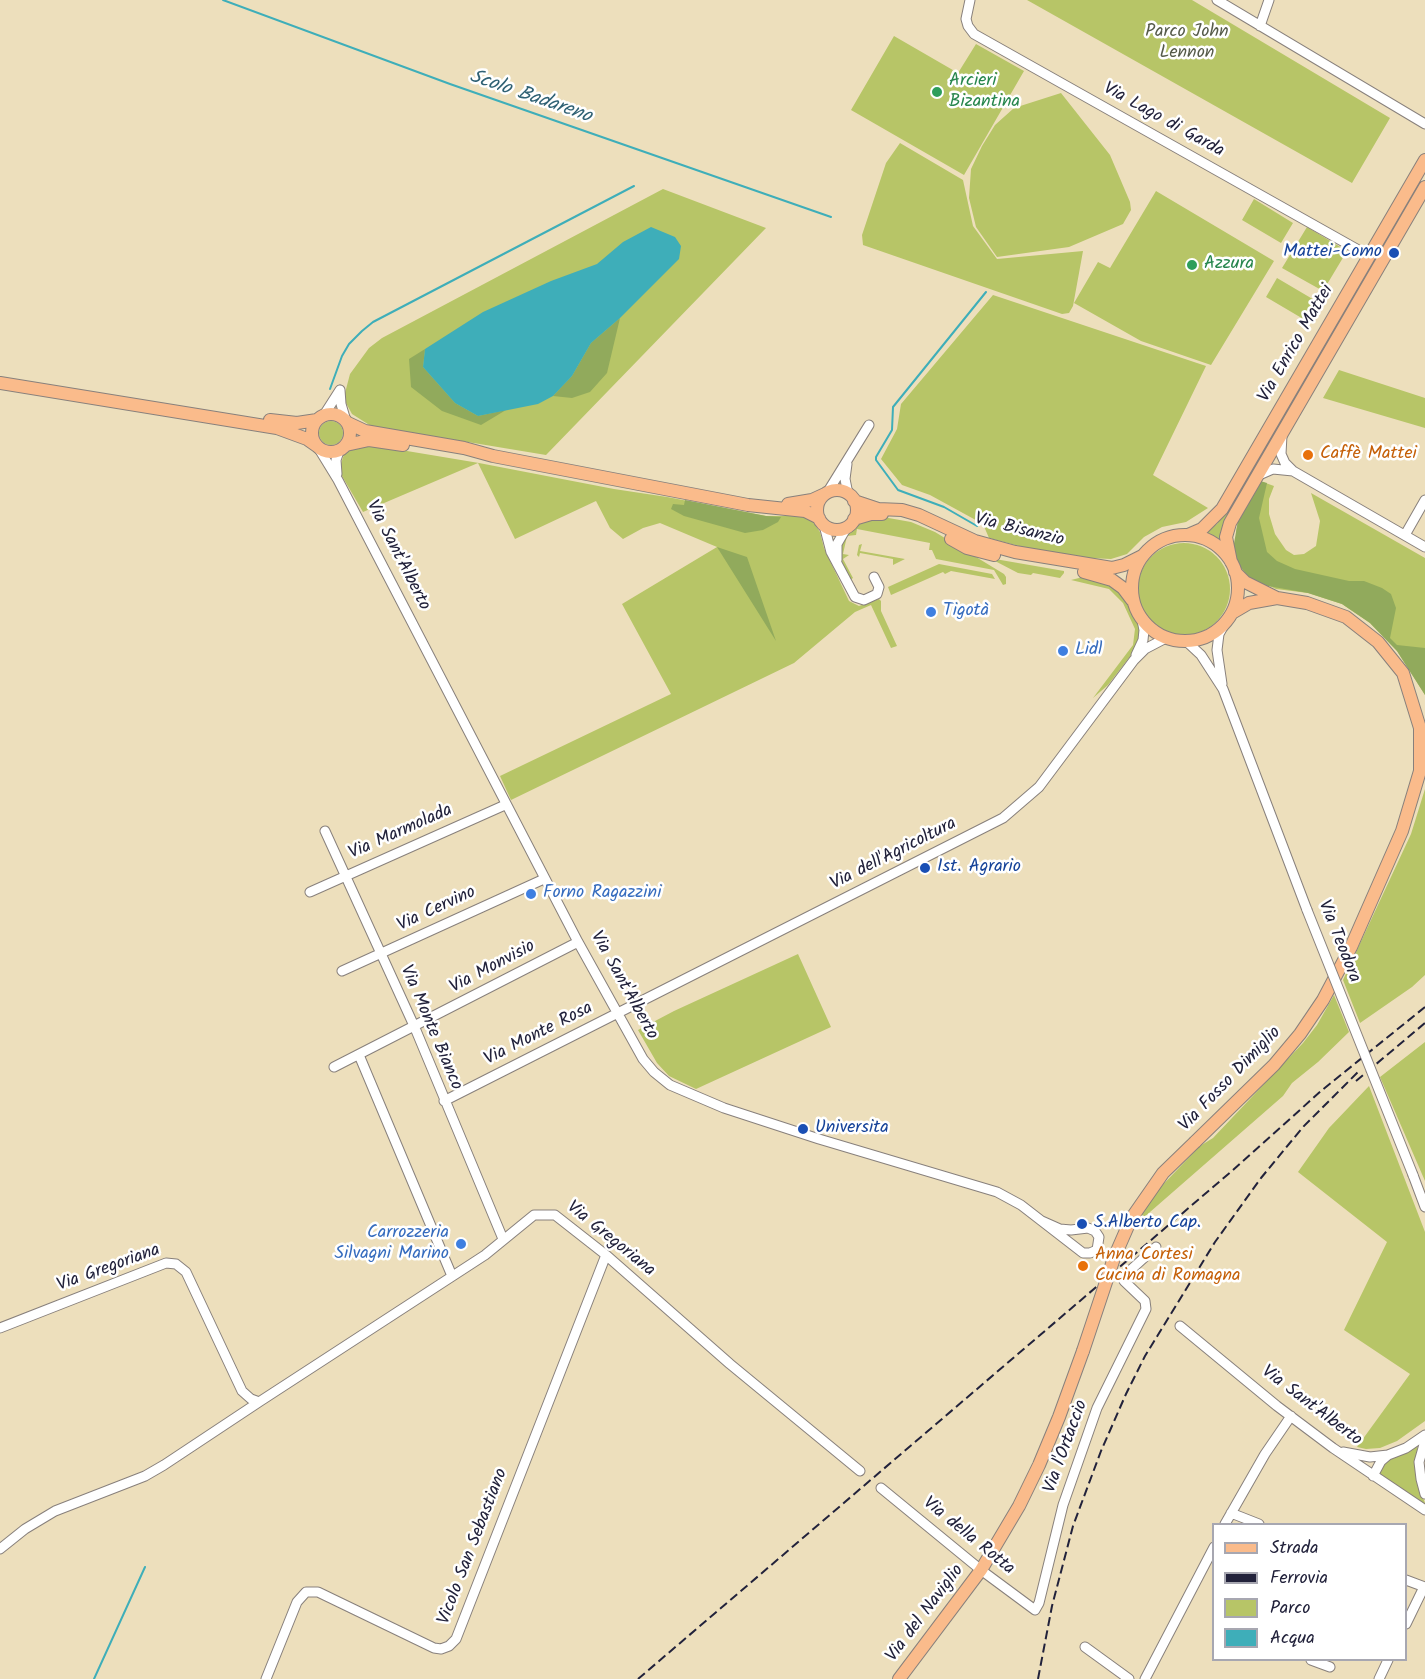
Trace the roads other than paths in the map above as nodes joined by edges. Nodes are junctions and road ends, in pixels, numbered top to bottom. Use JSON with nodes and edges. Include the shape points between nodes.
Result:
{"nodes":[{"id":1,"x":970,"y":0,"type":"edge"},
{"id":2,"x":1217,"y":0,"type":"edge"},
{"id":3,"x":1269,"y":0,"type":"edge"},
{"id":4,"x":1260,"y":26,"type":"junction"},
{"id":5,"x":1425,"y":124,"type":"edge"},
{"id":6,"x":1425,"y":160,"type":"edge"},
{"id":7,"x":1425,"y":187,"type":"edge"},
{"id":8,"x":1422,"y":200,"type":"edge"},
{"id":9,"x":1369,"y":256,"type":"junction"},
{"id":10,"x":0,"y":382,"type":"edge"},
{"id":11,"x":321,"y":418,"type":"junction"},
{"id":12,"x":230,"y":420,"type":"junction"},
{"id":13,"x":347,"y":422,"type":"junction"},
{"id":14,"x":869,"y":425,"type":"dead end"},
{"id":15,"x":1282,"y":433,"type":"junction"},
{"id":16,"x":318,"y":448,"type":"junction"},
{"id":17,"x":343,"y":448,"type":"junction"},
{"id":18,"x":493,"y":456,"type":"junction"},
{"id":19,"x":850,"y":456,"type":"junction"},
{"id":20,"x":1293,"y":471,"type":"junction"},
{"id":21,"x":1257,"y":476,"type":"junction"},
{"id":22,"x":338,"y":480,"type":"junction"},
{"id":23,"x":826,"y":494,"type":"junction"},
{"id":24,"x":851,"y":497,"type":"junction"},
{"id":25,"x":1425,"y":500,"type":"edge"},
{"id":26,"x":772,"y":507,"type":"junction"},
{"id":27,"x":821,"y":521,"type":"junction"},
{"id":28,"x":851,"y":523,"type":"junction"},
{"id":29,"x":1188,"y":535,"type":"junction"},
{"id":30,"x":1405,"y":535,"type":"junction"},
{"id":31,"x":1425,"y":547,"type":"edge"},
{"id":32,"x":1143,"y":556,"type":"junction"},
{"id":33,"x":837,"y":562,"type":"junction"},
{"id":34,"x":1233,"y":567,"type":"junction"},
{"id":35,"x":874,"y":577,"type":"dead end"},
{"id":36,"x":1277,"y":598,"type":"junction"},
{"id":37,"x":1133,"y":601,"type":"junction"},
{"id":38,"x":1228,"y":618,"type":"junction"},
{"id":39,"x":1142,"y":620,"type":"junction"},
{"id":40,"x":1166,"y":638,"type":"junction"},
{"id":41,"x":1186,"y":641,"type":"junction"},
{"id":42,"x":1134,"y":660,"type":"junction"},
{"id":43,"x":1223,"y":689,"type":"junction"},
{"id":44,"x":505,"y":805,"type":"junction"},
{"id":45,"x":325,"y":831,"type":"dead end"},
{"id":46,"x":345,"y":876,"type":"junction"},
{"id":47,"x":544,"y":879,"type":"junction"},
{"id":48,"x":310,"y":892,"type":"dead end"},
{"id":49,"x":578,"y":942,"type":"junction"},
{"id":50,"x":380,"y":954,"type":"junction"},
{"id":51,"x":342,"y":971,"type":"dead end"},
{"id":52,"x":617,"y":1015,"type":"junction"},
{"id":53,"x":415,"y":1028,"type":"junction"},
{"id":54,"x":359,"y":1056,"type":"junction"},
{"id":55,"x":334,"y":1067,"type":"dead end"},
{"id":56,"x":444,"y":1101,"type":"junction"},
{"id":57,"x":1425,"y":1207,"type":"edge"},
{"id":58,"x":1042,"y":1221,"type":"junction"},
{"id":59,"x":1071,"y":1230,"type":"junction"},
{"id":60,"x":503,"y":1239,"type":"junction"},
{"id":61,"x":1066,"y":1240,"type":"junction"},
{"id":62,"x":1156,"y":1247,"type":"dead end"},
{"id":63,"x":606,"y":1255,"type":"junction"},
{"id":64,"x":452,"y":1276,"type":"junction"},
{"id":65,"x":1180,"y":1326,"type":"dead end"},
{"id":66,"x":0,"y":1328,"type":"edge"},
{"id":67,"x":259,"y":1402,"type":"junction"},
{"id":68,"x":1291,"y":1416,"type":"junction"},
{"id":69,"x":1425,"y":1435,"type":"edge"},
{"id":70,"x":1425,"y":1441,"type":"edge"},
{"id":71,"x":1333,"y":1448,"type":"junction"},
{"id":72,"x":1388,"y":1455,"type":"junction"},
{"id":73,"x":860,"y":1472,"type":"dead end"},
{"id":74,"x":1373,"y":1476,"type":"junction"},
{"id":75,"x":881,"y":1488,"type":"dead end"},
{"id":76,"x":1425,"y":1494,"type":"edge"},
{"id":77,"x":1425,"y":1510,"type":"edge"},
{"id":78,"x":1231,"y":1514,"type":"junction"},
{"id":79,"x":1226,"y":1523,"type":"edge"},
{"id":80,"x":1256,"y":1523,"type":"edge"},
{"id":81,"x":0,"y":1549,"type":"edge"},
{"id":82,"x":1212,"y":1551,"type":"edge"},
{"id":83,"x":981,"y":1569,"type":"junction"},
{"id":84,"x":1407,"y":1580,"type":"edge"},
{"id":85,"x":1424,"y":1587,"type":"edge"},
{"id":86,"x":1035,"y":1610,"type":"joint"},
{"id":87,"x":1407,"y":1622,"type":"edge"},
{"id":88,"x":1085,"y":1647,"type":"dead end"},
{"id":89,"x":1316,"y":1661,"type":"edge"},
{"id":90,"x":1387,"y":1661,"type":"edge"},
{"id":91,"x":1330,"y":1667,"type":"dead end"},
{"id":92,"x":266,"y":1679,"type":"edge"},
{"id":93,"x":899,"y":1679,"type":"edge"},
{"id":94,"x":1129,"y":1679,"type":"edge"},
{"id":95,"x":1145,"y":1679,"type":"edge"},
{"id":96,"x":1379,"y":1679,"type":"edge"}],
"edges":[{"from":1,"to":9,"type":"street","name":"Via Lago di Garda","via":[[966,19],[974,34]]},
{"from":2,"to":4,"type":"street"},
{"from":3,"to":4,"type":"street"},
{"from":4,"to":5,"type":"street"},
{"from":6,"to":9,"type":"main road","name":"Via Enrico Mattei"},
{"from":7,"to":8,"type":"main road","name":"Via Enrico Mattei"},
{"from":8,"to":15,"type":"main road","name":"Via Enrico Mattei"},
{"from":9,"to":29,"type":"main road","name":"Via Enrico Mattei","via":[[1222,509],[1202,530]]},
{"from":10,"to":12,"type":"main road"},
{"from":11,"to":12,"type":"main road","via":[[297,423]]},
{"from":11,"to":13,"type":"main road","via":[[336,415]]},
{"from":11,"to":13,"type":"street","via":[[340,390]]},
{"from":11,"to":16,"type":"main road","via":[[314,425],[312,436]]},
{"from":12,"to":16,"type":"main road","via":[[290,432]]},
{"from":13,"to":17,"type":"main road","via":[[350,435]]},
{"from":13,"to":18,"type":"main road","via":[[365,431]]},
{"from":14,"to":19,"type":"street"},
{"from":15,"to":20,"type":"street","via":[[1281,454]]},
{"from":15,"to":21,"type":"main road","name":"Via Enrico Mattei"},
{"from":16,"to":17,"type":"main road","via":[[329,453]]},
{"from":16,"to":22,"type":"street","name":"Via Sant'Alberto"},
{"from":17,"to":18,"type":"main road","via":[[369,440]]},
{"from":17,"to":22,"type":"street","via":[[335,468]]},
{"from":18,"to":26,"type":"main road"},
{"from":19,"to":23,"type":"street"},
{"from":19,"to":24,"type":"street","via":[[845,473]]},
{"from":20,"to":21,"type":"street","via":[[1273,469]]},
{"from":20,"to":30,"type":"street"},
{"from":21,"to":34,"type":"main road","name":"Via Enrico Mattei","via":[[1226,537]]},
{"from":22,"to":44,"type":"street","name":"Via Sant'Alberto"},
{"from":23,"to":24,"type":"main road","via":[[838,490]]},
{"from":23,"to":26,"type":"main road"},
{"from":23,"to":27,"type":"main road","via":[[818,505]]},
{"from":24,"to":28,"type":"main road","via":[[856,513]]},
{"from":24,"to":32,"type":"main road","name":"Via Bisanzio","via":[[878,509],[919,515],[987,546],[1051,559],[1112,568]]},
{"from":25,"to":30,"type":"street"},
{"from":26,"to":27,"type":"main road","via":[[805,511]]},
{"from":27,"to":28,"type":"main road","via":[[835,530]]},
{"from":27,"to":33,"type":"street"},
{"from":28,"to":33,"type":"street","via":[[837,544]]},
{"from":28,"to":37,"type":"main road","name":"Via Bisanzio","via":[[871,514],[914,519],[977,551],[1104,577],[1123,588]]},
{"from":29,"to":32,"type":"main road","via":[[1158,542]]},
{"from":29,"to":34,"type":"main road","via":[[1206,539],[1220,549]]},
{"from":30,"to":31,"type":"street"},
{"from":32,"to":37,"type":"main road","via":[[1133,576]]},
{"from":33,"to":35,"type":"street","via":[[858,599],[864,600],[879,591]]},
{"from":34,"to":36,"type":"main road","name":"Via Fosso Dimiglio","via":[[1245,582]]},
{"from":34,"to":38,"type":"main road","via":[[1237,593]]},
{"from":36,"to":38,"type":"main road","name":"Via Fosso Dimiglio","via":[[1249,603]]},
{"from":36,"to":83,"type":"main road","name":"Via Fosso Dimiglio","bridge":true,"via":[[1307,603],[1346,617],[1378,642],[1403,673],[1420,728],[1420,771],[1402,831],[1351,947],[1300,1034],[1274,1065],[1163,1173],[1131,1219],[1040,1465]]},
{"from":37,"to":39,"type":"main road"},
{"from":38,"to":41,"type":"main road","via":[[1207,636]]},
{"from":38,"to":43,"type":"street","name":"Via Teodora","via":[[1219,634],[1217,650]]},
{"from":39,"to":40,"type":"main road"},
{"from":39,"to":42,"type":"street","name":"Via dell'Agricoltura","via":[[1143,640]]},
{"from":40,"to":41,"type":"main road"},
{"from":40,"to":42,"type":"street","name":"Via dell'Agricoltura"},
{"from":41,"to":43,"type":"street","name":"Via Teodora","via":[[1201,655]]},
{"from":42,"to":52,"type":"street","name":"Via dell'Agricoltura","via":[[1039,787],[1003,818]]},
{"from":43,"to":57,"type":"street","name":"Via Teodora","bridge":true},
{"from":44,"to":46,"type":"street","name":"Via Marmolada"},
{"from":44,"to":47,"type":"street","name":"Via Sant'Alberto"},
{"from":45,"to":46,"type":"street","name":"Via Monte Bianco"},
{"from":46,"to":48,"type":"street","name":"Via Marmolada"},
{"from":46,"to":50,"type":"street","name":"Via Monte Bianco"},
{"from":47,"to":49,"type":"street","name":"Via Sant'Alberto"},
{"from":47,"to":50,"type":"street","name":"Via Cervino"},
{"from":49,"to":52,"type":"street","name":"Via Sant'Alberto"},
{"from":49,"to":53,"type":"street","name":"Via Monvisio"},
{"from":50,"to":51,"type":"street","name":"Via Cervino"},
{"from":50,"to":53,"type":"street","name":"Via Monte Bianco"},
{"from":52,"to":56,"type":"street","name":"Via Monte Rosa"},
{"from":52,"to":58,"type":"street","name":"Via Sant'Alberto","via":[[643,1059],[670,1085],[724,1108],[819,1139],[998,1192]]},
{"from":53,"to":54,"type":"street","name":"Via Monvisio"},
{"from":53,"to":56,"type":"street","name":"Via Monte Bianco"},
{"from":54,"to":55,"type":"street","name":"Via Monvisio"},
{"from":54,"to":64,"type":"street"},
{"from":56,"to":60,"type":"street","name":"Via Monte Bianco"},
{"from":58,"to":59,"type":"street","name":"Via Sant'Alberto"},
{"from":58,"to":61,"type":"street","name":"Via Sant'Alberto"},
{"from":59,"to":61,"type":"street"},
{"from":59,"to":61,"type":"street","name":"Via Sant'Alberto","via":[[1095,1231],[1099,1237],[1097,1250],[1083,1253]]},
{"from":60,"to":63,"type":"street","name":"Via Gregoriana","via":[[534,1215],[555,1215]]},
{"from":60,"to":64,"type":"street","name":"Via Gregoriana"},
{"from":62,"to":86,"type":"street","name":"Via l'Ortaccio","via":[[1125,1275],[1124,1281],[1145,1301],[1146,1309],[1097,1408],[1063,1505]]},
{"from":63,"to":73,"type":"street","name":"Via Gregoriana"},
{"from":63,"to":92,"type":"street","name":"Vicolo San Sebastiano","via":[[456,1639],[449,1646],[434,1648],[318,1592],[306,1592],[297,1602]]},
{"from":64,"to":67,"type":"street","name":"Via Gregoriana"},
{"from":65,"to":68,"type":"street","name":"Via Sant'Alberto"},
{"from":66,"to":67,"type":"street","name":"Via Gregoriana","via":[[166,1263],[176,1264],[186,1272],[242,1391]]},
{"from":67,"to":81,"type":"street","name":"Via Gregoriana","via":[[164,1465],[56,1510]]},
{"from":68,"to":71,"type":"street","name":"Via Sant'Alberto"},
{"from":68,"to":78,"type":"street"},
{"from":69,"to":72,"type":"street"},
{"from":70,"to":76,"type":"street","via":[[1419,1462]]},
{"from":71,"to":72,"type":"street","via":[[1359,1456]]},
{"from":71,"to":74,"type":"street","name":"Via Sant'Alberto"},
{"from":72,"to":74,"type":"street"},
{"from":74,"to":77,"type":"street","name":"Via Sant'Alberto"},
{"from":75,"to":83,"type":"street","name":"Via della Rotta"},
{"from":78,"to":79,"type":"street"},
{"from":78,"to":80,"type":"street"},
{"from":82,"to":95,"type":"street"},
{"from":83,"to":86,"type":"street","name":"Via della Rotta"},
{"from":83,"to":93,"type":"main road","name":"Via del Naviglio"},
{"from":84,"to":85,"type":"street"},
{"from":85,"to":87,"type":"street"},
{"from":88,"to":94,"type":"street"},
{"from":89,"to":91,"type":"street"},
{"from":90,"to":96,"type":"street"}]}
